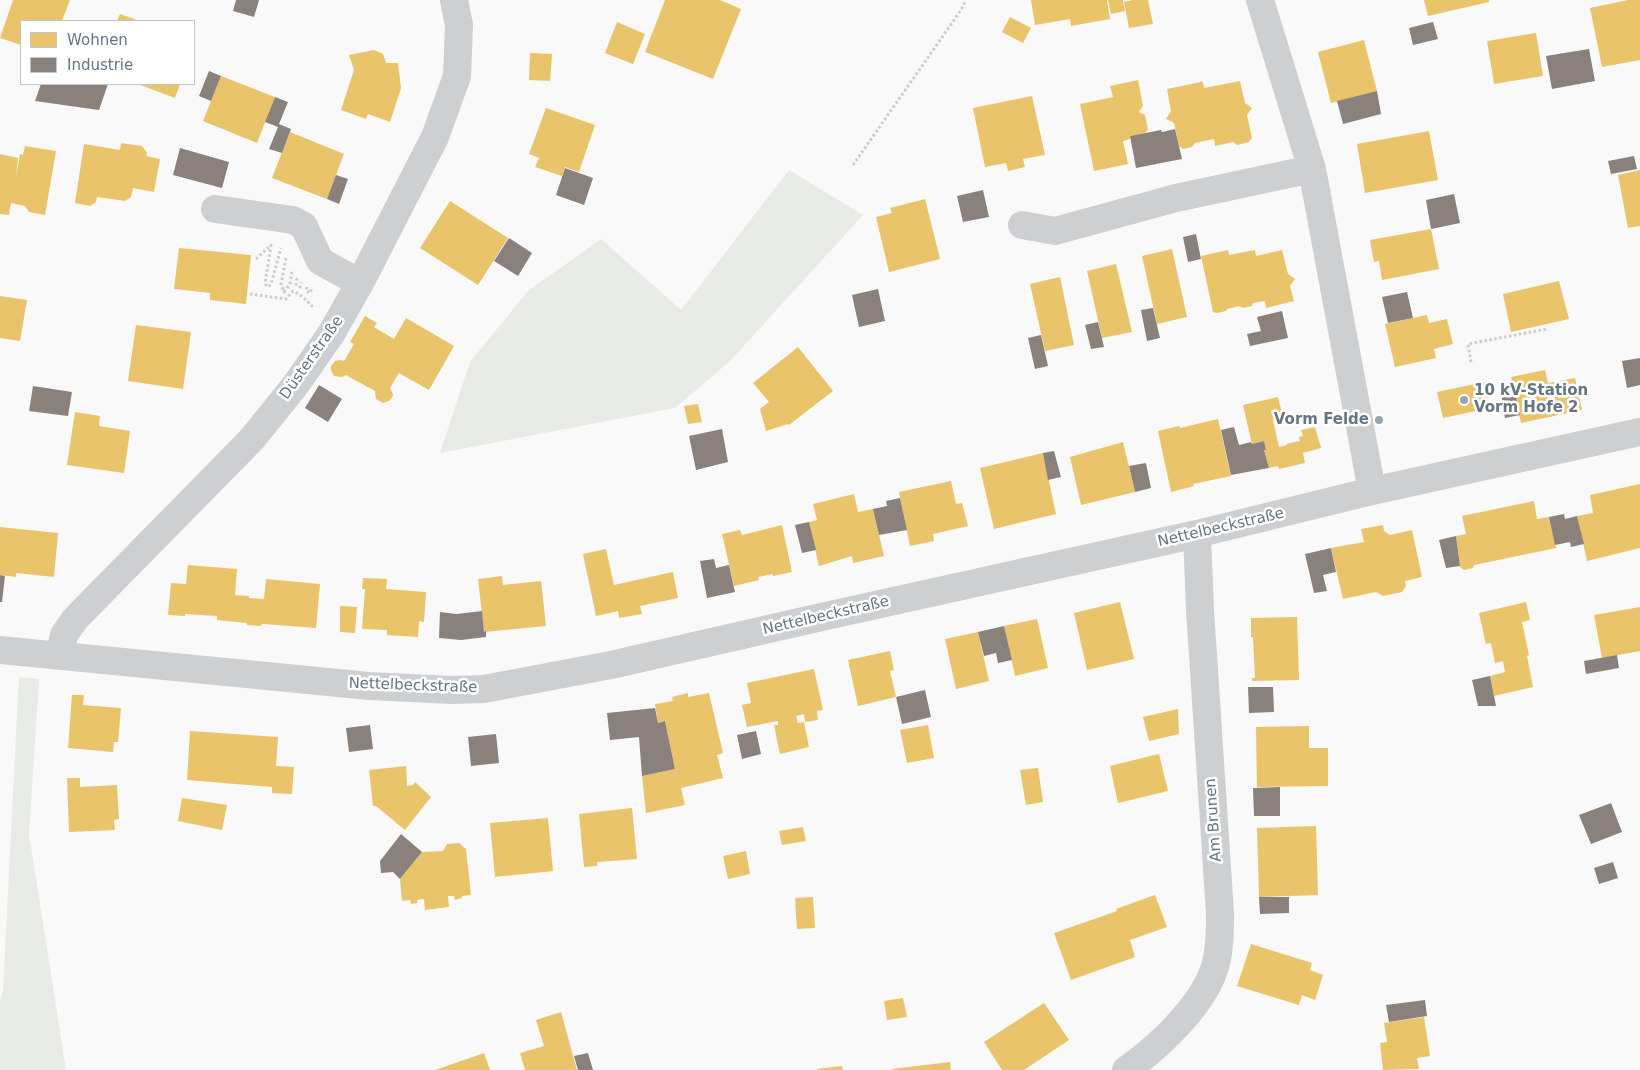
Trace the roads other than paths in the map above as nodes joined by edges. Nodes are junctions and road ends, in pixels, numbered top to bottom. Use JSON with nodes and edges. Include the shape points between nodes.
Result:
{"nodes":[{"id":1,"x":454,"y":0,"type":"edge"},
{"id":2,"x":1260,"y":0,"type":"edge"},
{"id":3,"x":1312,"y":169,"type":"junction"},
{"id":4,"x":215,"y":209,"type":"dead end"},
{"id":5,"x":1022,"y":225,"type":"dead end"},
{"id":6,"x":360,"y":283,"type":"junction"},
{"id":7,"x":1640,"y":432,"type":"edge"},
{"id":8,"x":1372,"y":491,"type":"junction"},
{"id":9,"x":1197,"y":534,"type":"junction"},
{"id":10,"x":0,"y":650,"type":"edge"},
{"id":11,"x":59,"y":656,"type":"junction"},
{"id":12,"x":1126,"y":1070,"type":"edge"}],
"edges":[{"from":1,"to":6,"type":"street","name":"Düsterstraße","via":[[459,26],[457,76],[435,137]]},
{"from":2,"to":3,"type":"street"},
{"from":3,"to":5,"type":"street","via":[[1176,198],[1055,231]]},
{"from":3,"to":8,"type":"street"},
{"from":4,"to":6,"type":"street","via":[[293,220],[304,226],[320,261]]},
{"from":6,"to":11,"type":"street","name":"Düsterstraße","via":[[331,334],[252,439],[76,619],[64,635]]},
{"from":7,"to":8,"type":"street","name":"Nettelbeckstraße"},
{"from":8,"to":9,"type":"street","name":"Nettelbeckstraße"},
{"from":9,"to":11,"type":"street","name":"Nettelbeckstraße","via":[[611,665],[484,689],[369,686]]},
{"from":9,"to":12,"type":"street","name":"Am Brunen","via":[[1220,940],[1216,964],[1186,1016],[1142,1059]]},
{"from":10,"to":11,"type":"street","name":"Nettelbeckstraße"}]}
